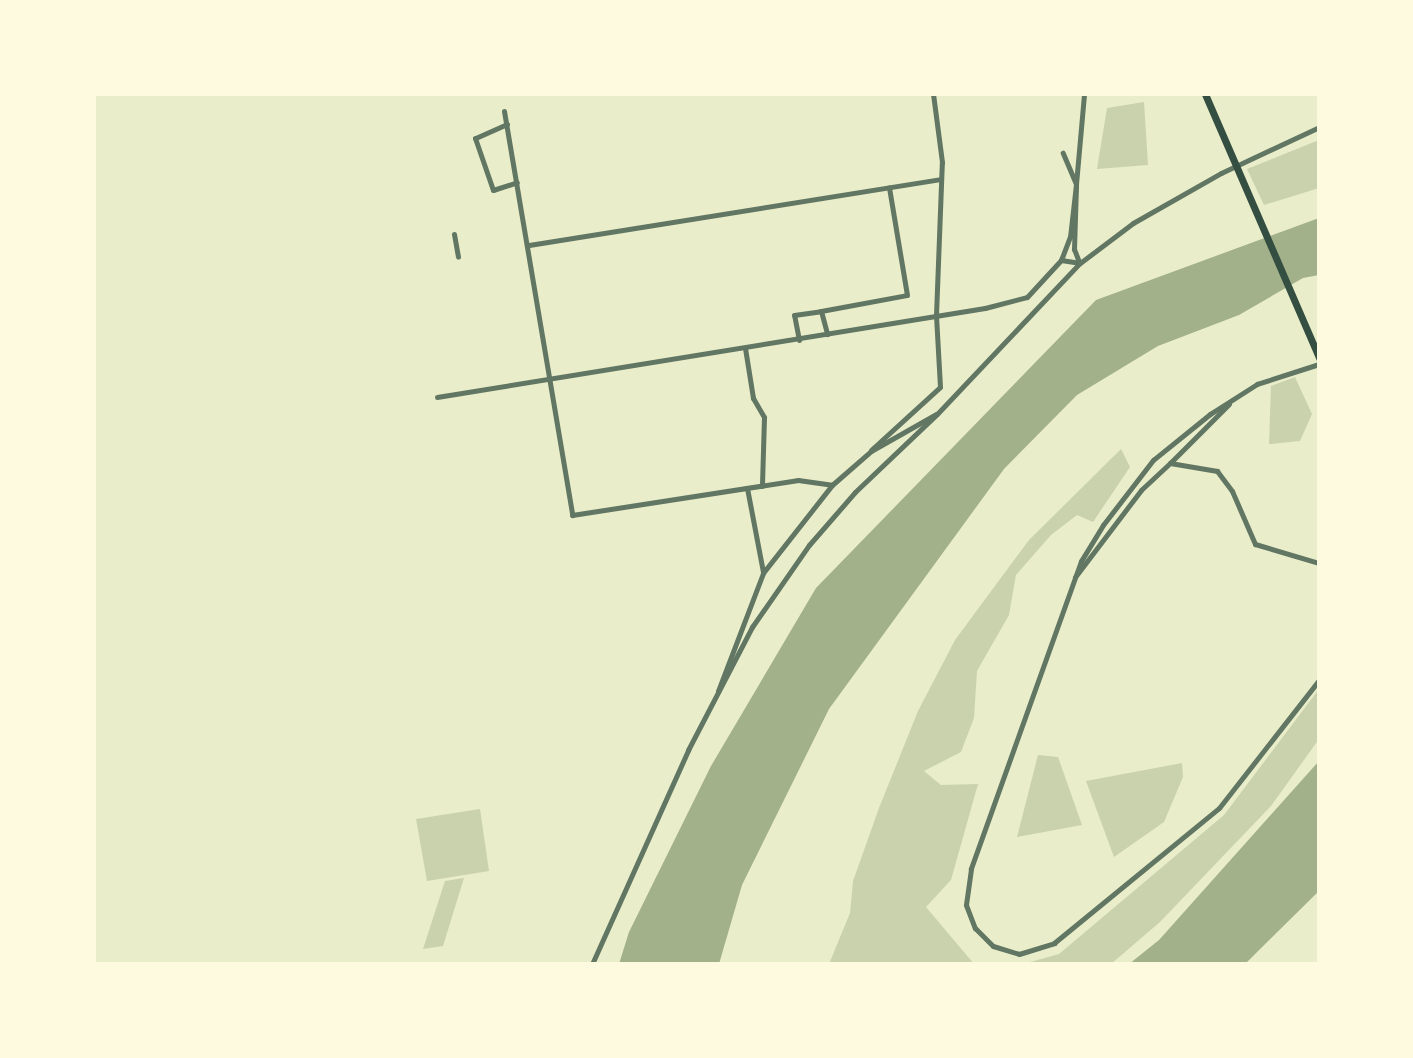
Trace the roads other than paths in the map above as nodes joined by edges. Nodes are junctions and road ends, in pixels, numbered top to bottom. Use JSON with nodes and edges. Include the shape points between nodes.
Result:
{"nodes":[{"id":1,"x":933,"y":94,"type":"edge"},
{"id":2,"x":1084,"y":94,"type":"edge"},
{"id":3,"x":1205,"y":94,"type":"edge"},
{"id":4,"x":504,"y":111,"type":"dead end"},
{"id":5,"x":507,"y":124,"type":"junction"},
{"id":6,"x":1319,"y":127,"type":"edge"},
{"id":7,"x":1063,"y":153,"type":"dead end"},
{"id":8,"x":1237,"y":168,"type":"junction"},
{"id":9,"x":939,"y":179,"type":"junction"},
{"id":10,"x":517,"y":182,"type":"junction"},
{"id":11,"x":1076,"y":184,"type":"junction"},
{"id":12,"x":889,"y":187,"type":"junction"},
{"id":13,"x":454,"y":234,"type":"dead end"},
{"id":14,"x":529,"y":245,"type":"junction"},
{"id":15,"x":458,"y":257,"type":"dead end"},
{"id":16,"x":1061,"y":260,"type":"junction"},
{"id":17,"x":1080,"y":263,"type":"junction"},
{"id":18,"x":821,"y":311,"type":"junction"},
{"id":19,"x":936,"y":315,"type":"junction"},
{"id":20,"x":827,"y":334,"type":"junction"},
{"id":21,"x":799,"y":340,"type":"junction"},
{"id":22,"x":745,"y":348,"type":"junction"},
{"id":23,"x":1319,"y":358,"type":"edge"},
{"id":24,"x":1319,"y":364,"type":"edge"},
{"id":25,"x":551,"y":380,"type":"junction"},
{"id":26,"x":437,"y":397,"type":"dead end"},
{"id":27,"x":1233,"y":398,"type":"junction"},
{"id":28,"x":937,"y":414,"type":"junction"},
{"id":29,"x":871,"y":451,"type":"junction"},
{"id":30,"x":1170,"y":463,"type":"junction"},
{"id":31,"x":832,"y":485,"type":"junction"},
{"id":32,"x":762,"y":486,"type":"junction"},
{"id":33,"x":747,"y":488,"type":"junction"},
{"id":34,"x":1319,"y":563,"type":"edge"},
{"id":35,"x":763,"y":573,"type":"junction"},
{"id":36,"x":1075,"y":577,"type":"junction"},
{"id":37,"x":1319,"y":680,"type":"edge"},
{"id":38,"x":718,"y":692,"type":"junction"},
{"id":39,"x":592,"y":964,"type":"edge"}],
"edges":[{"from":1,"to":9,"type":"street","via":[[942,162]]},
{"from":2,"to":11,"type":"street"},
{"from":3,"to":8,"type":"main road"},
{"from":4,"to":5,"type":"street"},
{"from":5,"to":10,"type":"street"},
{"from":5,"to":10,"type":"street","via":[[475,138],[493,190]]},
{"from":6,"to":8,"type":"street"},
{"from":7,"to":11,"type":"street"},
{"from":8,"to":17,"type":"street","via":[[1133,223]]},
{"from":8,"to":23,"type":"main road"},
{"from":9,"to":12,"type":"street"},
{"from":9,"to":19,"type":"street"},
{"from":10,"to":14,"type":"street"},
{"from":11,"to":16,"type":"street"},
{"from":11,"to":17,"type":"street","via":[[1074,249]]},
{"from":12,"to":14,"type":"street"},
{"from":12,"to":18,"type":"street","via":[[907,295]]},
{"from":13,"to":15,"type":"street"},
{"from":14,"to":25,"type":"street"},
{"from":16,"to":17,"type":"street"},
{"from":16,"to":19,"type":"street","via":[[1027,297]]},
{"from":17,"to":28,"type":"street"},
{"from":18,"to":20,"type":"street"},
{"from":18,"to":21,"type":"street","via":[[794,315]]},
{"from":19,"to":20,"type":"street"},
{"from":19,"to":29,"type":"street","via":[[940,387]]},
{"from":20,"to":21,"type":"street"},
{"from":21,"to":22,"type":"street"},
{"from":22,"to":25,"type":"street"},
{"from":22,"to":32,"type":"street","via":[[753,398],[764,417]]},
{"from":24,"to":27,"type":"street","via":[[1257,384]]},
{"from":25,"to":26,"type":"street"},
{"from":25,"to":33,"type":"street","via":[[572,515]]},
{"from":27,"to":30,"type":"street"},
{"from":27,"to":36,"type":"street","via":[[1153,460],[1119,499]]},
{"from":28,"to":29,"type":"street"},
{"from":28,"to":38,"type":"street","via":[[869,477],[809,545],[752,627]]},
{"from":29,"to":31,"type":"street"},
{"from":30,"to":34,"type":"street","via":[[1217,471],[1232,491],[1255,544]]},
{"from":30,"to":36,"type":"street","via":[[1141,490]]},
{"from":31,"to":32,"type":"street","via":[[814,479]]},
{"from":31,"to":35,"type":"street"},
{"from":32,"to":33,"type":"street"},
{"from":33,"to":35,"type":"street"},
{"from":35,"to":38,"type":"street"},
{"from":36,"to":37,"type":"street","via":[[966,889],[975,928],[1004,951],[1019,954],[1054,943],[1172,850],[1240,784]]},
{"from":38,"to":39,"type":"street"}]}
